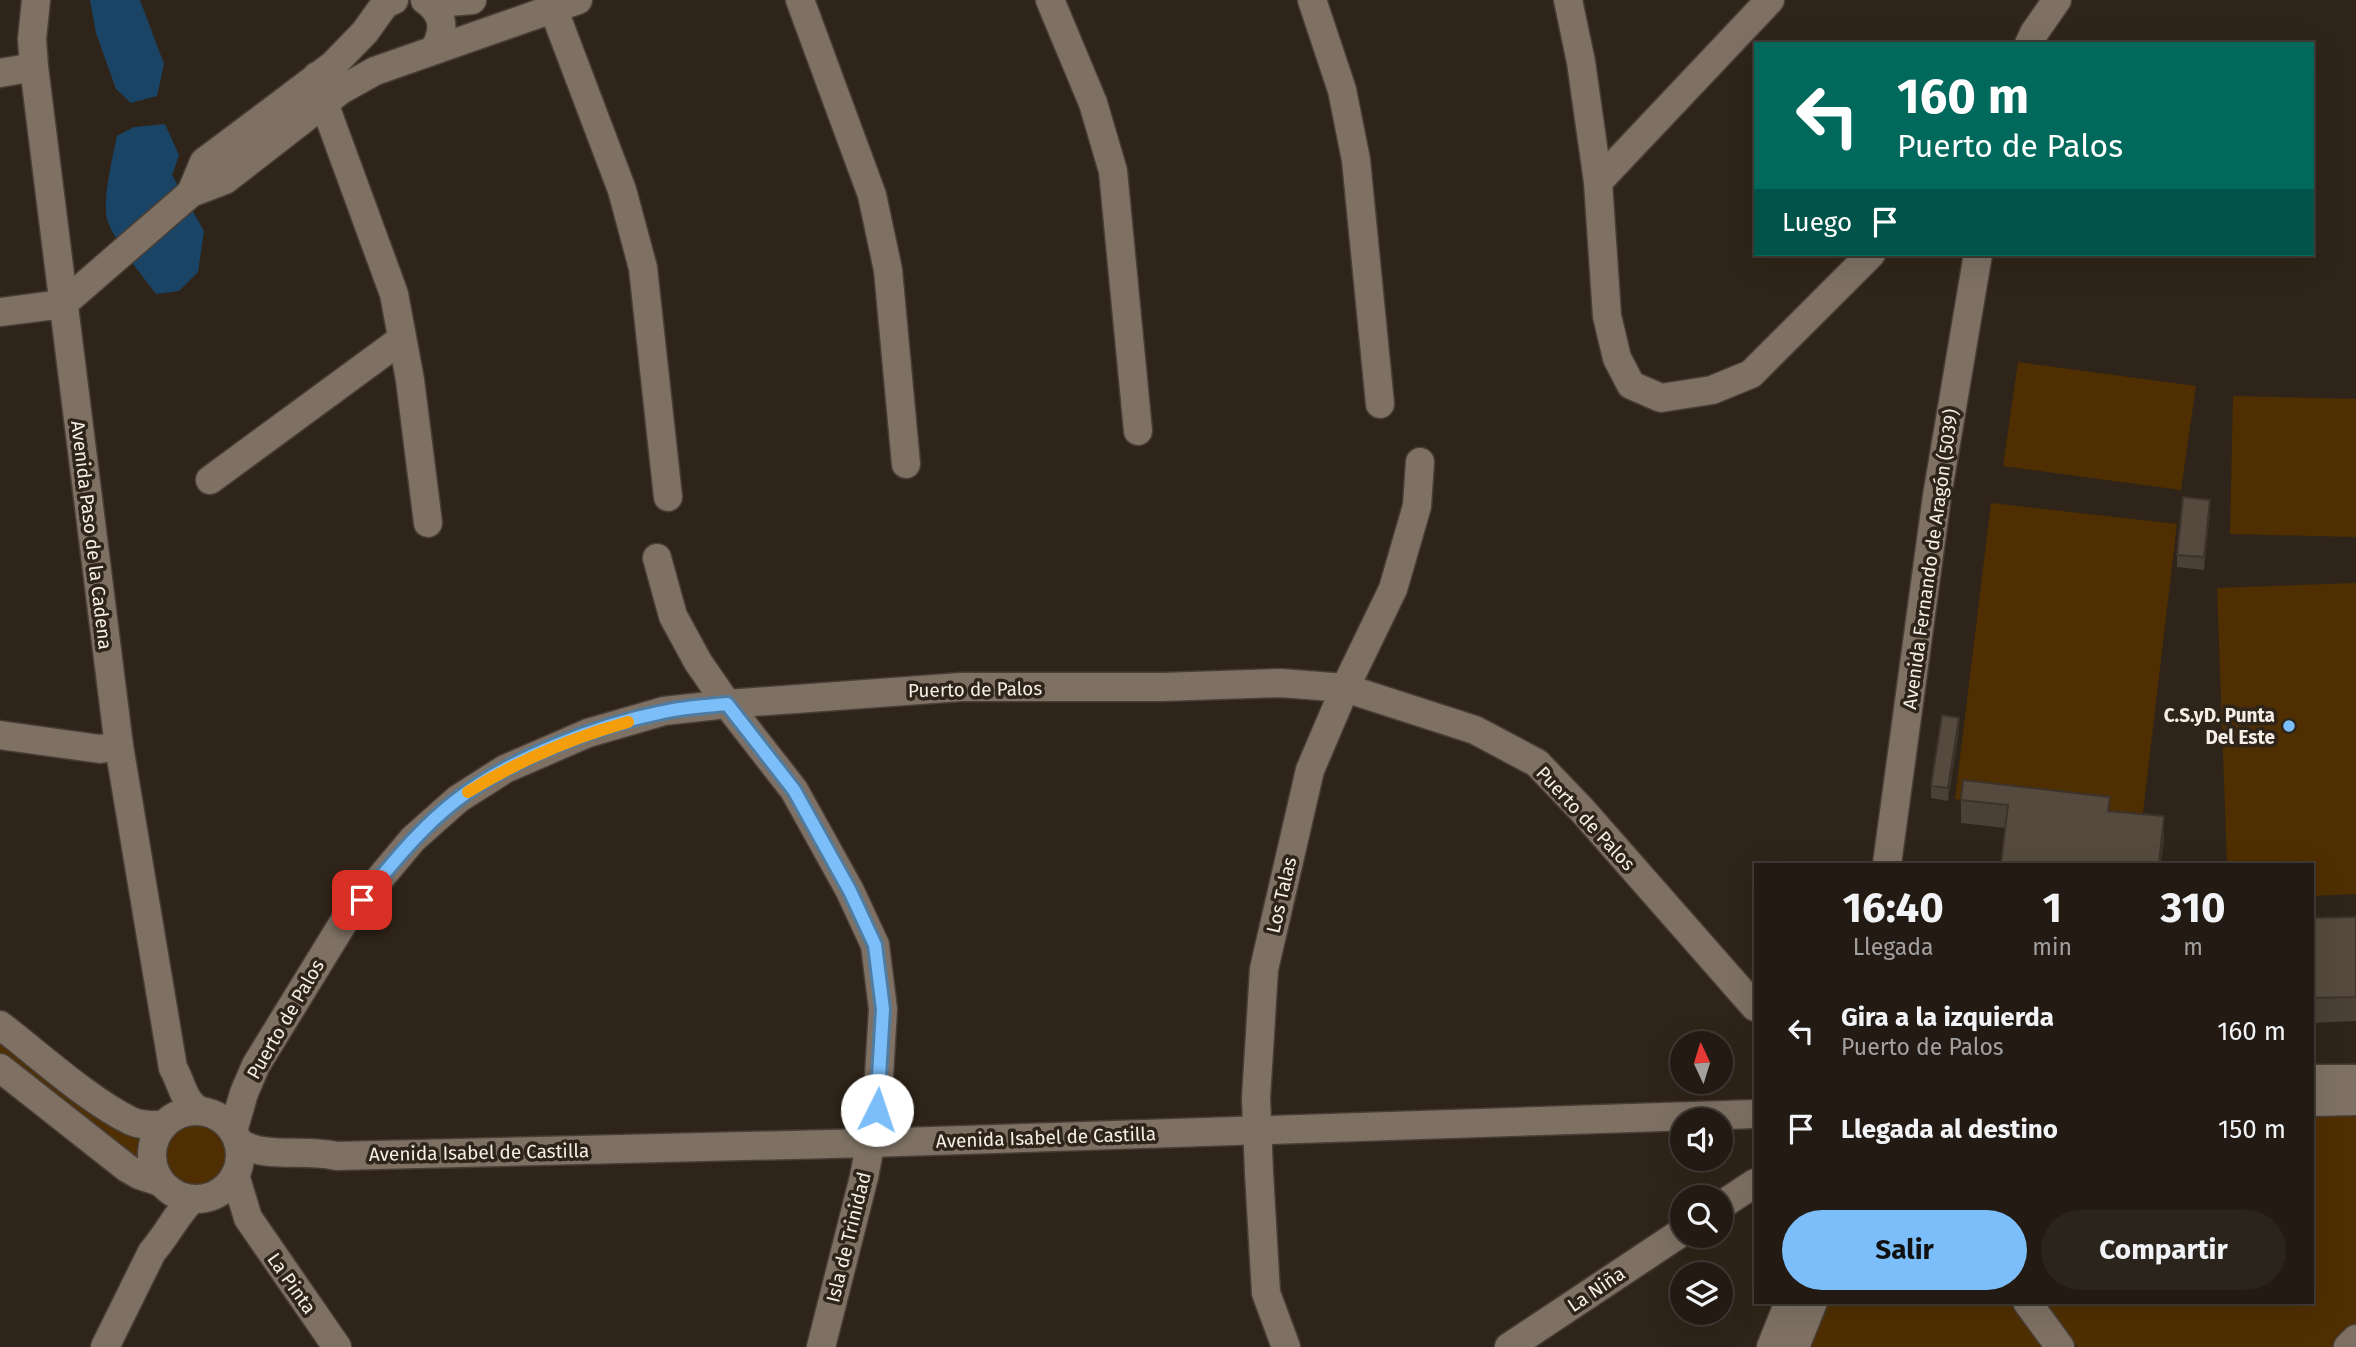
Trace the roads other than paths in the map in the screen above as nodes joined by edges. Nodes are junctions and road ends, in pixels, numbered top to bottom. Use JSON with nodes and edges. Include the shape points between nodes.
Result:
{"nodes":[{"id":1,"x":36,"y":0,"type":"edge"},
{"id":2,"x":425,"y":0,"type":"edge"},
{"id":3,"x":436,"y":0,"type":"edge"},
{"id":4,"x":472,"y":0,"type":"edge"},
{"id":5,"x":800,"y":0,"type":"edge"},
{"id":6,"x":1050,"y":0,"type":"edge"},
{"id":7,"x":1312,"y":0,"type":"edge"},
{"id":8,"x":1568,"y":0,"type":"edge"},
{"id":9,"x":1770,"y":0,"type":"edge"},
{"id":10,"x":2057,"y":0,"type":"edge"},
{"id":11,"x":561,"y":3,"type":"edge"},
{"id":12,"x":386,"y":7,"type":"edge"},
{"id":13,"x":2030,"y":42,"type":"edge"},
{"id":14,"x":434,"y":50,"type":"junction"},
{"id":15,"x":407,"y":60,"type":"junction"},
{"id":16,"x":34,"y":67,"type":"junction"},
{"id":17,"x":0,"y":73,"type":"edge"},
{"id":18,"x":317,"y":76,"type":"junction"},
{"id":19,"x":324,"y":103,"type":"junction"},
{"id":20,"x":1598,"y":183,"type":"junction"},
{"id":21,"x":188,"y":195,"type":"junction"},
{"id":22,"x":1869,"y":256,"type":"edge"},
{"id":23,"x":1978,"y":256,"type":"edge"},
{"id":24,"x":62,"y":304,"type":"junction"},
{"id":25,"x":0,"y":312,"type":"edge"},
{"id":26,"x":402,"y":339,"type":"junction"},
{"id":27,"x":1380,"y":404,"type":"dead end"},
{"id":28,"x":1138,"y":431,"type":"dead end"},
{"id":29,"x":1420,"y":462,"type":"dead end"},
{"id":30,"x":906,"y":464,"type":"dead end"},
{"id":31,"x":210,"y":480,"type":"dead end"},
{"id":32,"x":668,"y":497,"type":"dead end"},
{"id":33,"x":428,"y":523,"type":"dead end"},
{"id":34,"x":657,"y":558,"type":"dead end"},
{"id":35,"x":1345,"y":688,"type":"junction"},
{"id":36,"x":727,"y":704,"type":"junction"},
{"id":37,"x":0,"y":735,"type":"edge"},
{"id":38,"x":119,"y":746,"type":"junction"},
{"id":39,"x":1887,"y":863,"type":"edge"},
{"id":40,"x":1754,"y":1006,"type":"edge"},
{"id":41,"x":0,"y":1026,"type":"edge"},
{"id":42,"x":0,"y":1068,"type":"edge"},
{"id":43,"x":173,"y":1068,"type":"junction"},
{"id":44,"x":2314,"y":1079,"type":"edge"},
{"id":45,"x":2356,"y":1079,"type":"edge"},
{"id":46,"x":11,"y":1092,"type":"edge"},
{"id":47,"x":244,"y":1093,"type":"junction"},
{"id":48,"x":2356,"y":1101,"type":"edge"},
{"id":49,"x":2314,"y":1102,"type":"edge"},
{"id":50,"x":204,"y":1112,"type":"junction"},
{"id":51,"x":1754,"y":1114,"type":"edge"},
{"id":52,"x":164,"y":1124,"type":"junction"},
{"id":53,"x":1257,"y":1130,"type":"junction"},
{"id":54,"x":235,"y":1136,"type":"junction"},
{"id":55,"x":870,"y":1143,"type":"junction"},
{"id":56,"x":336,"y":1156,"type":"junction"},
{"id":57,"x":235,"y":1175,"type":"junction"},
{"id":58,"x":160,"y":1182,"type":"junction"},
{"id":59,"x":1754,"y":1184,"type":"edge"},
{"id":60,"x":1733,"y":1197,"type":"edge"},
{"id":61,"x":201,"y":1198,"type":"junction"},
{"id":62,"x":248,"y":1219,"type":"junction"},
{"id":63,"x":1670,"y":1240,"type":"edge"},
{"id":64,"x":152,"y":1251,"type":"junction"},
{"id":65,"x":1788,"y":1304,"type":"edge"},
{"id":66,"x":1812,"y":1304,"type":"edge"},
{"id":67,"x":2028,"y":1304,"type":"edge"},
{"id":68,"x":2356,"y":1339,"type":"edge"},
{"id":69,"x":105,"y":1347,"type":"edge"},
{"id":70,"x":337,"y":1347,"type":"edge"},
{"id":71,"x":821,"y":1347,"type":"edge"},
{"id":72,"x":1286,"y":1347,"type":"edge"},
{"id":73,"x":1509,"y":1347,"type":"edge"},
{"id":74,"x":1771,"y":1347,"type":"edge"},
{"id":75,"x":1795,"y":1347,"type":"edge"},
{"id":76,"x":2060,"y":1347,"type":"edge"},
{"id":77,"x":2348,"y":1347,"type":"edge"}],
"edges":[{"from":1,"to":16,"type":"street","name":"Avenida Paso de la Cadena"},
{"from":2,"to":14,"type":"street","via":[[438,12],[443,25]]},
{"from":3,"to":4,"type":"street"},
{"from":5,"to":30,"type":"street","via":[[872,195],[888,270]]},
{"from":6,"to":28,"type":"street","via":[[1093,103],[1113,172]]},
{"from":7,"to":27,"type":"street","via":[[1342,90],[1356,160]]},
{"from":8,"to":20,"type":"street"},
{"from":9,"to":20,"type":"street"},
{"from":10,"to":13,"type":"street"},
{"from":11,"to":14,"type":"street"},
{"from":11,"to":32,"type":"street","via":[[643,268]]},
{"from":12,"to":15,"type":"street","via":[[377,34],[380,46]]},
{"from":12,"to":18,"type":"street","via":[[333,65]]},
{"from":14,"to":15,"type":"street"},
{"from":15,"to":19,"type":"street","via":[[375,71]]},
{"from":16,"to":17,"type":"street"},
{"from":16,"to":24,"type":"street","name":"Avenida Paso de la Cadena"},
{"from":18,"to":19,"type":"street"},
{"from":18,"to":21,"type":"street","via":[[204,162]]},
{"from":19,"to":21,"type":"street","via":[[225,180]]},
{"from":19,"to":26,"type":"street","via":[[394,294]]},
{"from":20,"to":22,"type":"street","via":[[1607,316],[1617,358],[1631,385],[1661,398],[1713,390],[1751,374]]},
{"from":21,"to":24,"type":"street"},
{"from":23,"to":39,"type":"street","name":"Avenida Fernando de Aragón (5039)","via":[[1937,496]]},
{"from":24,"to":25,"type":"street"},
{"from":24,"to":38,"type":"street","name":"Avenida Paso de la Cadena"},
{"from":26,"to":31,"type":"street"},
{"from":26,"to":33,"type":"street"},
{"from":29,"to":35,"type":"street","name":"Los Talas","via":[[1417,506],[1393,589]]},
{"from":34,"to":36,"type":"street","name":"Isla de Trinidad","via":[[673,616]]},
{"from":35,"to":36,"type":"street","name":"Puerto de Palos","via":[[1281,683],[961,687]]},
{"from":35,"to":40,"type":"street","name":"Puerto de Palos","via":[[1475,730],[1537,764]]},
{"from":35,"to":53,"type":"street","name":"Los Talas","via":[[1310,770],[1264,969]]},
{"from":36,"to":47,"type":"street","name":"Puerto de Palos","via":[[664,712],[588,733],[505,769],[458,799],[413,839],[345,920],[256,1065]]},
{"from":36,"to":55,"type":"street","name":"Isla de Trinidad","via":[[794,790],[875,945],[883,1009],[877,1110]]},
{"from":37,"to":38,"type":"street","via":[[100,749]]},
{"from":38,"to":43,"type":"street","name":"Avenida Paso de la Cadena"},
{"from":41,"to":52,"type":"street","via":[[132,1122]]},
{"from":42,"to":46,"type":"street"},
{"from":43,"to":50,"type":"street","name":"Avenida Paso de la Cadena","via":[[191,1106]]},
{"from":43,"to":52,"type":"street","name":"Avenida Paso de la Cadena"},
{"from":44,"to":45,"type":"street"},
{"from":46,"to":58,"type":"street","via":[[127,1168]]},
{"from":47,"to":50,"type":"street","name":"Puerto de Palos","via":[[220,1109]]},
{"from":47,"to":54,"type":"street","name":"Puerto de Palos"},
{"from":48,"to":49,"type":"street"},
{"from":50,"to":52,"type":"street","via":[[188,1111]]},
{"from":50,"to":54,"type":"street","via":[[226,1123]]},
{"from":51,"to":53,"type":"street","name":"Avenida Isabel de Castilla"},
{"from":52,"to":58,"type":"street","via":[[152,1144],[153,1169]]},
{"from":53,"to":55,"type":"street","name":"Avenida Isabel de Castilla"},
{"from":53,"to":72,"type":"street","name":"Los Talas","via":[[1266,1293]]},
{"from":54,"to":56,"type":"street","via":[[260,1152],[317,1151]]},
{"from":54,"to":57,"type":"street","via":[[240,1153]]},
{"from":55,"to":56,"type":"street","name":"Avenida Isabel de Castilla"},
{"from":55,"to":71,"type":"street","name":"Isla de Trinidad"},
{"from":56,"to":57,"type":"street","via":[[256,1167]]},
{"from":57,"to":61,"type":"street","via":[[228,1185]]},
{"from":57,"to":62,"type":"street","name":"La Pinta"},
{"from":58,"to":61,"type":"street","via":[[175,1194]]},
{"from":58,"to":64,"type":"street"},
{"from":59,"to":60,"type":"street"},
{"from":61,"to":62,"type":"street","name":"La Pinta","via":[[224,1202]]},
{"from":61,"to":64,"type":"street","via":[[179,1212]]},
{"from":62,"to":70,"type":"street","name":"La Pinta"},
{"from":63,"to":73,"type":"street","name":"La Niña"},
{"from":64,"to":69,"type":"street"},
{"from":65,"to":74,"type":"street"},
{"from":66,"to":75,"type":"street"},
{"from":67,"to":76,"type":"street"},
{"from":68,"to":77,"type":"street"}]}
